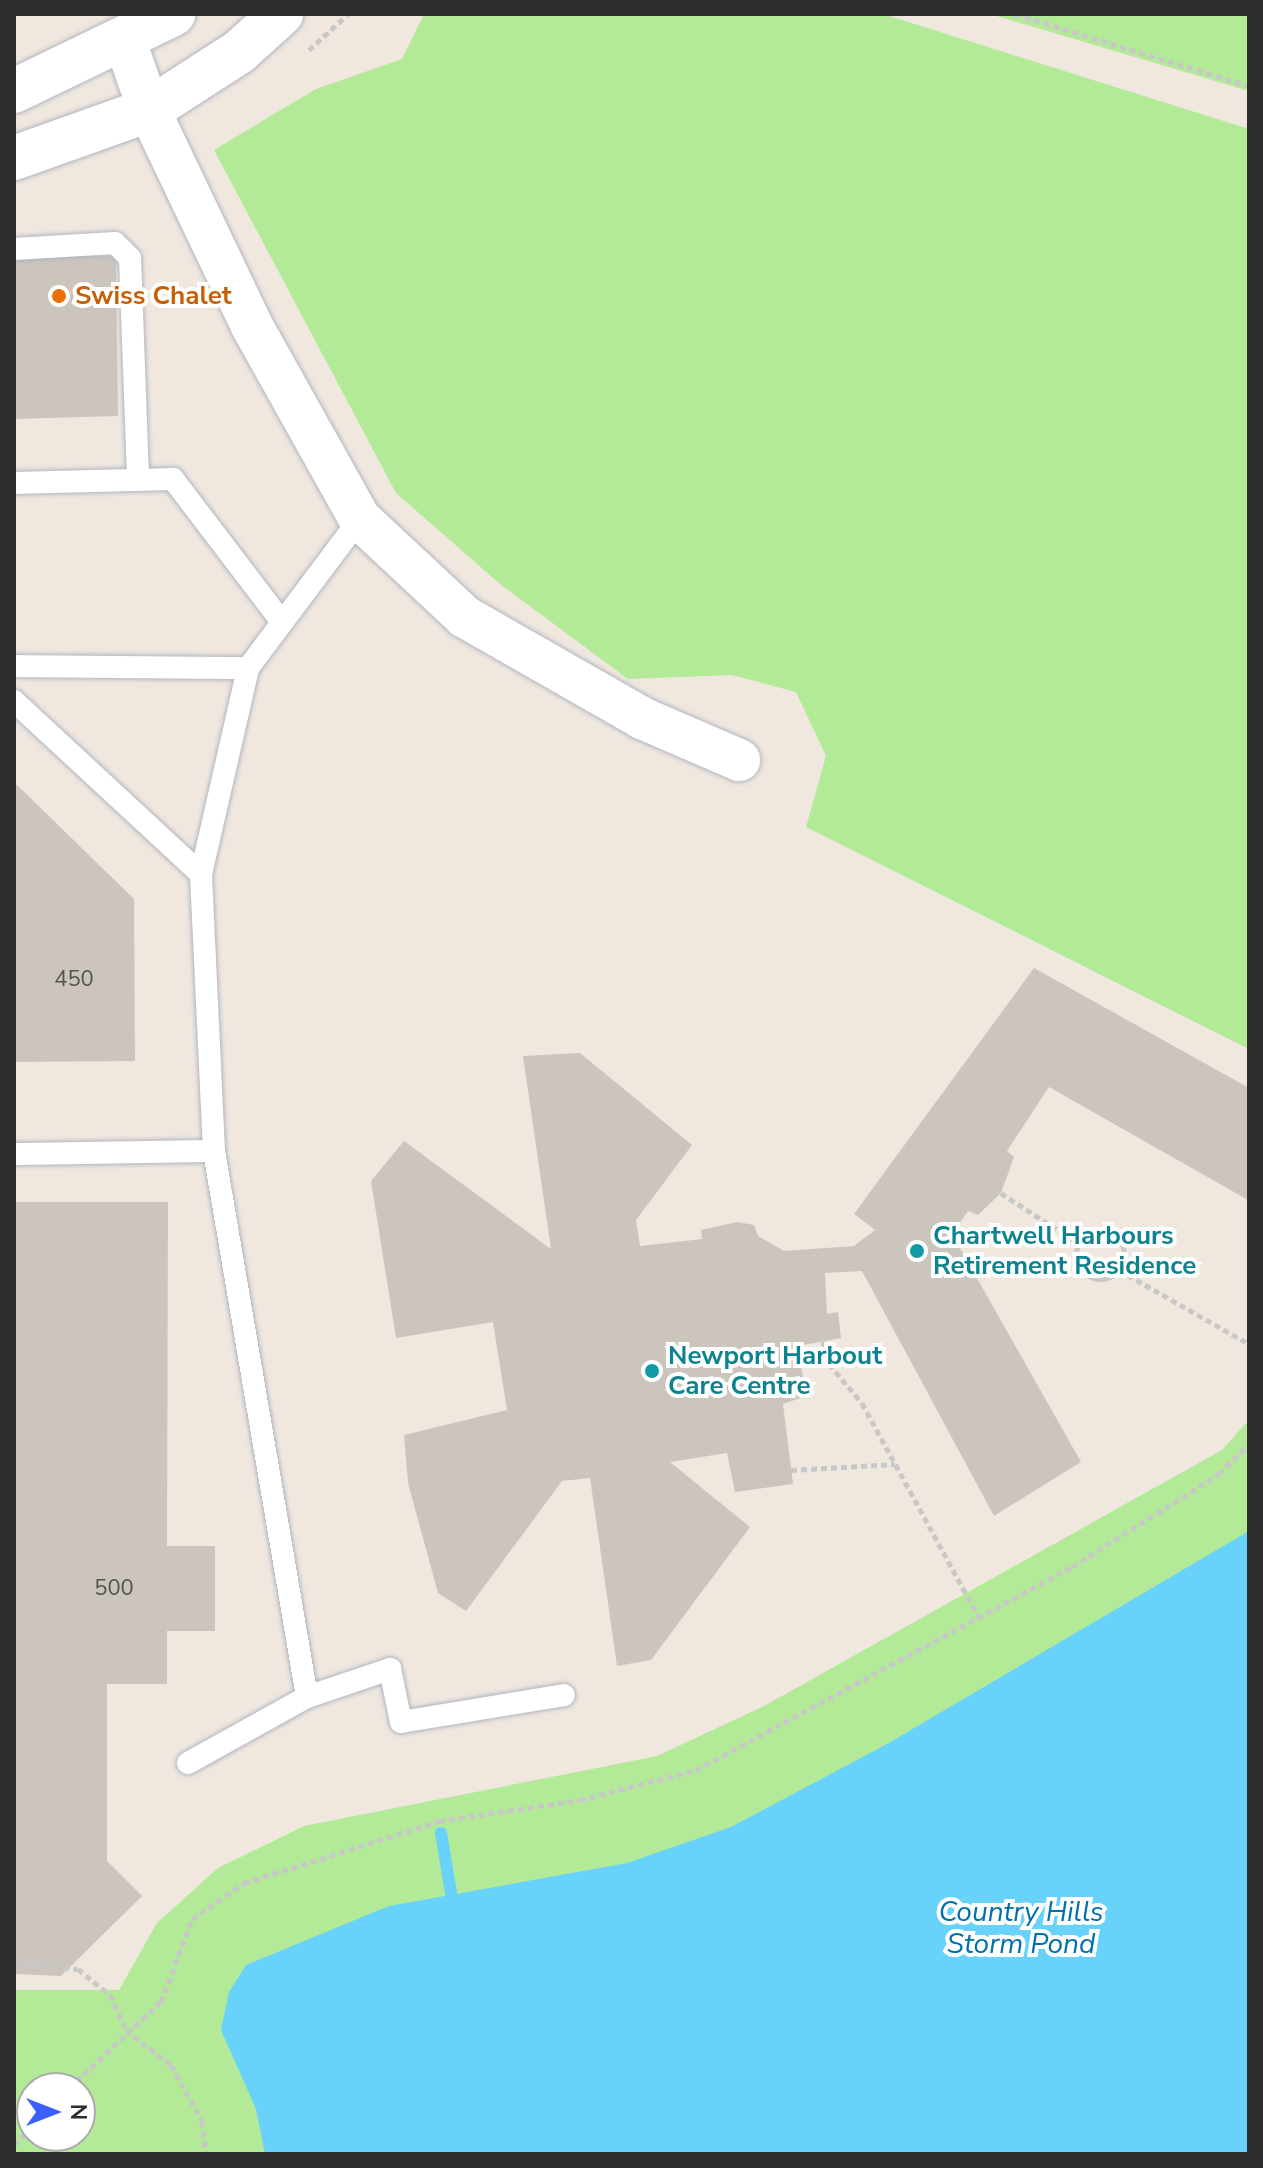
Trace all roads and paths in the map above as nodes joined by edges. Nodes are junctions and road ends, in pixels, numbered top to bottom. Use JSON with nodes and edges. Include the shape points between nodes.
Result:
{"nodes":[{"id":1,"x":173,"y":14,"type":"edge"},
{"id":2,"x":281,"y":14,"type":"edge"},
{"id":3,"x":1015,"y":14,"type":"edge"},
{"id":4,"x":116,"y":28,"type":"edge"},
{"id":5,"x":1249,"y":86,"type":"edge"},
{"id":6,"x":14,"y":91,"type":"edge"},
{"id":7,"x":149,"y":110,"type":"junction"},
{"id":8,"x":14,"y":158,"type":"edge"},
{"id":9,"x":14,"y":249,"type":"edge"},
{"id":10,"x":138,"y":478,"type":"junction"},
{"id":11,"x":14,"y":483,"type":"edge"},
{"id":12,"x":360,"y":519,"type":"junction"},
{"id":13,"x":281,"y":621,"type":"junction"},
{"id":14,"x":14,"y":666,"type":"edge"},
{"id":15,"x":248,"y":668,"type":"junction"},
{"id":16,"x":14,"y":701,"type":"edge"},
{"id":17,"x":739,"y":760,"type":"dead end"},
{"id":18,"x":201,"y":874,"type":"junction"},
{"id":19,"x":214,"y":1151,"type":"junction"},
{"id":20,"x":14,"y":1154,"type":"edge"},
{"id":21,"x":1001,"y":1193,"type":"dead end"},
{"id":22,"x":1079,"y":1244,"type":"junction"},
{"id":23,"x":1119,"y":1270,"type":"junction"},
{"id":24,"x":823,"y":1341,"type":"dead end"},
{"id":25,"x":1249,"y":1344,"type":"edge"},
{"id":26,"x":1249,"y":1444,"type":"edge"},
{"id":27,"x":895,"y":1464,"type":"junction"},
{"id":28,"x":791,"y":1470,"type":"dead end"},
{"id":29,"x":978,"y":1616,"type":"junction"},
{"id":30,"x":564,"y":1695,"type":"dead end"},
{"id":31,"x":307,"y":1697,"type":"junction"},
{"id":32,"x":188,"y":1763,"type":"dead end"},
{"id":33,"x":14,"y":1961,"type":"edge"},
{"id":34,"x":126,"y":2030,"type":"junction"},
{"id":35,"x":85,"y":2072,"type":"edge"},
{"id":36,"x":206,"y":2154,"type":"edge"}],
"edges":[{"from":1,"to":4,"type":"street"},
{"from":2,"to":7,"type":"street","via":[[239,52]]},
{"from":3,"to":5,"type":"path"},
{"from":4,"to":6,"type":"street"},
{"from":4,"to":7,"type":"street"},
{"from":7,"to":8,"type":"street"},
{"from":7,"to":12,"type":"street","via":[[252,326]]},
{"from":9,"to":10,"type":"lane","via":[[115,243],[130,258]]},
{"from":10,"to":11,"type":"lane"},
{"from":10,"to":13,"type":"lane","via":[[173,479]]},
{"from":12,"to":13,"type":"lane"},
{"from":12,"to":17,"type":"street","via":[[465,617],[642,718]]},
{"from":13,"to":15,"type":"lane"},
{"from":14,"to":15,"type":"lane"},
{"from":15,"to":18,"type":"lane"},
{"from":16,"to":18,"type":"lane"},
{"from":18,"to":19,"type":"lane"},
{"from":19,"to":20,"type":"lane"},
{"from":19,"to":31,"type":"lane"},
{"from":21,"to":22,"type":"path"},
{"from":22,"to":23,"type":"path","via":[[1084,1273],[1098,1279]]},
{"from":22,"to":23,"type":"path","via":[[1098,1231],[1113,1235],[1125,1255]]},
{"from":23,"to":25,"type":"path"},
{"from":24,"to":27,"type":"path","via":[[829,1364]]},
{"from":26,"to":29,"type":"path","via":[[1219,1474],[1099,1550]]},
{"from":27,"to":28,"type":"path"},
{"from":27,"to":29,"type":"path"},
{"from":29,"to":34,"type":"path","via":[[696,1770],[580,1800],[439,1821],[244,1883],[192,1919],[161,2002]]},
{"from":30,"to":31,"type":"lane","via":[[401,1722],[390,1669]]},
{"from":31,"to":32,"type":"lane"},
{"from":33,"to":34,"type":"path","via":[[78,1969],[110,1995]]},
{"from":34,"to":35,"type":"path"},
{"from":34,"to":36,"type":"path","via":[[171,2065],[202,2121]]}]}
